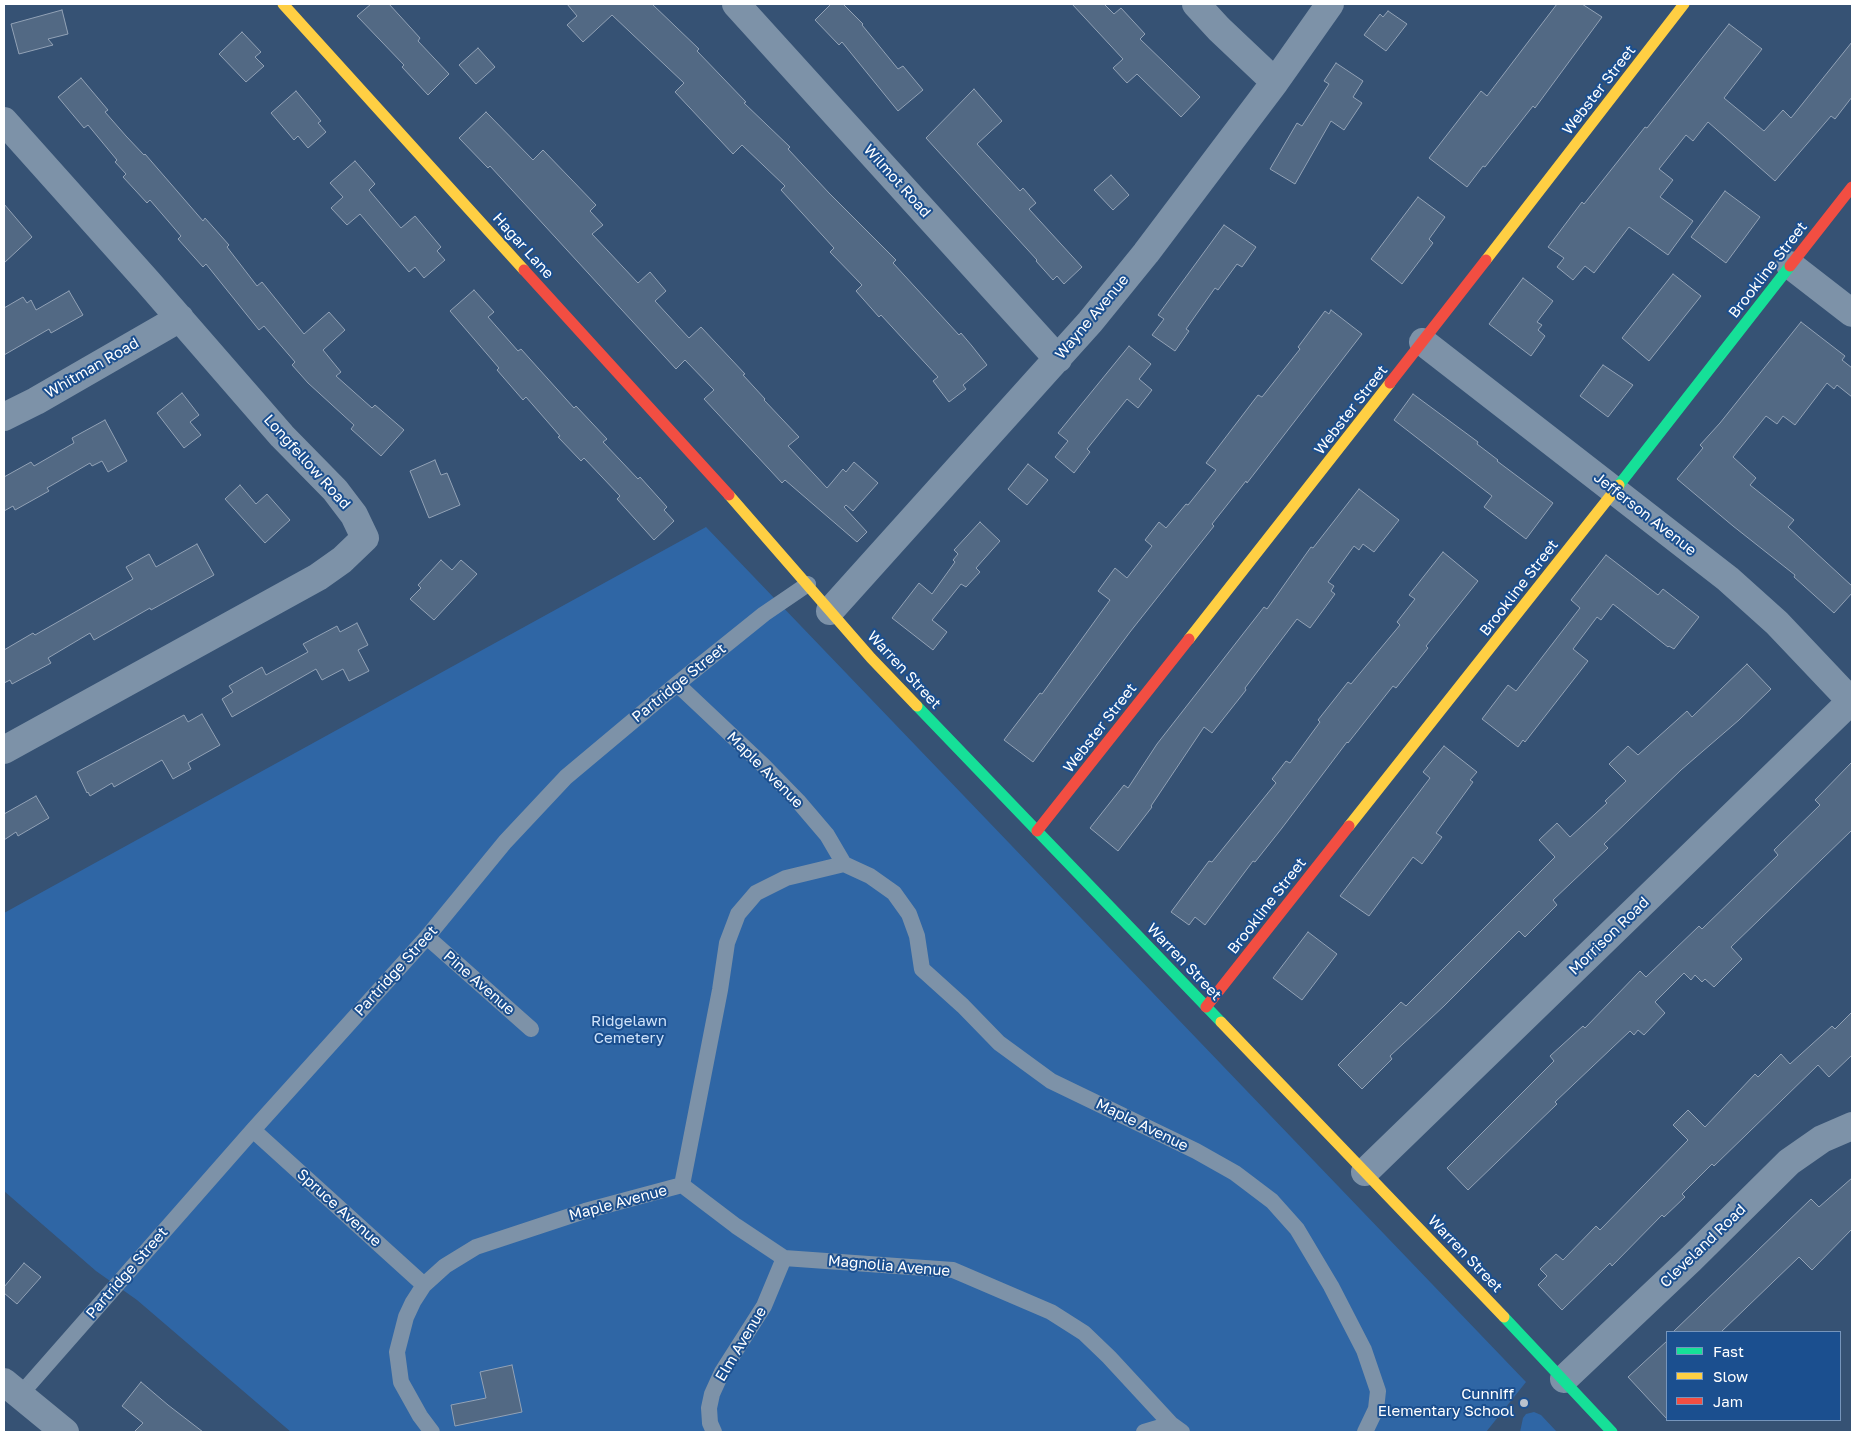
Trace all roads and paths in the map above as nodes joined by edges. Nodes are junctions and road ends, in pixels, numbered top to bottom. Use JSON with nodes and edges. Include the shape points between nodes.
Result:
{"nodes":[{"id":1,"x":283,"y":4,"type":"edge"},
{"id":2,"x":736,"y":4,"type":"edge"},
{"id":3,"x":1196,"y":4,"type":"edge"},
{"id":4,"x":1330,"y":4,"type":"edge"},
{"id":5,"x":1684,"y":4,"type":"edge"},
{"id":6,"x":1275,"y":82,"type":"junction"},
{"id":7,"x":4,"y":121,"type":"edge"},
{"id":8,"x":1852,"y":187,"type":"edge"},
{"id":9,"x":1790,"y":265,"type":"junction"},
{"id":10,"x":1852,"y":313,"type":"edge"},
{"id":11,"x":180,"y":318,"type":"junction"},
{"id":12,"x":1424,"y":342,"type":"junction"},
{"id":13,"x":1058,"y":359,"type":"junction"},
{"id":14,"x":4,"y":418,"type":"edge"},
{"id":15,"x":1614,"y":491,"type":"junction"},
{"id":16,"x":740,"y":508,"type":"joint"},
{"id":17,"x":808,"y":584,"type":"junction"},
{"id":18,"x":830,"y":611,"type":"junction"},
{"id":19,"x":677,"y":684,"type":"junction"},
{"id":20,"x":1852,"y":701,"type":"edge"},
{"id":21,"x":4,"y":750,"type":"edge"},
{"id":22,"x":1037,"y":831,"type":"junction"},
{"id":23,"x":844,"y":864,"type":"junction"},
{"id":24,"x":427,"y":937,"type":"junction"},
{"id":25,"x":1206,"y":1007,"type":"junction"},
{"id":26,"x":531,"y":1029,"type":"dead end"},
{"id":27,"x":1852,"y":1126,"type":"edge"},
{"id":28,"x":253,"y":1130,"type":"junction"},
{"id":29,"x":1365,"y":1172,"type":"junction"},
{"id":30,"x":682,"y":1185,"type":"junction"},
{"id":31,"x":784,"y":1258,"type":"junction"},
{"id":32,"x":424,"y":1285,"type":"junction"},
{"id":33,"x":1564,"y":1379,"type":"junction"},
{"id":34,"x":10,"y":1392,"type":"edge"},
{"id":35,"x":1176,"y":1428,"type":"edge"},
{"id":36,"x":65,"y":1432,"type":"edge"},
{"id":37,"x":432,"y":1432,"type":"edge"},
{"id":38,"x":714,"y":1432,"type":"edge"},
{"id":39,"x":1144,"y":1432,"type":"edge"},
{"id":40,"x":1364,"y":1432,"type":"edge"},
{"id":41,"x":1612,"y":1432,"type":"edge"}],
"edges":[{"from":1,"to":16,"type":"street","name":"Hagar Lane"},
{"from":2,"to":13,"type":"street","name":"Wilmot Road"},
{"from":3,"to":6,"type":"street"},
{"from":4,"to":6,"type":"street","name":"Wayne Avenue"},
{"from":5,"to":12,"type":"street","name":"Webster Street"},
{"from":6,"to":13,"type":"street","name":"Wayne Avenue","via":[[1146,253]]},
{"from":7,"to":11,"type":"street","name":"Longfellow Road"},
{"from":8,"to":9,"type":"street","name":"Brookline Street"},
{"from":9,"to":10,"type":"street"},
{"from":9,"to":15,"type":"street","name":"Brookline Street"},
{"from":11,"to":14,"type":"street","name":"Whitman Road"},
{"from":11,"to":21,"type":"street","name":"Longfellow Road","via":[[345,503],[365,538],[318,577]]},
{"from":12,"to":15,"type":"street","name":"Jefferson Avenue"},
{"from":12,"to":22,"type":"street","name":"Webster Street"},
{"from":13,"to":18,"type":"street","name":"Wayne Avenue"},
{"from":15,"to":20,"type":"street","name":"Jefferson Avenue","via":[[1728,579],[1777,623]]},
{"from":15,"to":25,"type":"street","name":"Brookline Street"},
{"from":16,"to":17,"type":"street","name":"Warren Street"},
{"from":17,"to":18,"type":"street","name":"Warren Street"},
{"from":17,"to":19,"type":"lane","name":"Partridge Street","via":[[771,609]]},
{"from":18,"to":22,"type":"street","name":"Warren Street"},
{"from":19,"to":23,"type":"lane","name":"Maple Avenue","via":[[798,801],[827,835]]},
{"from":19,"to":24,"type":"lane","name":"Partridge Street","via":[[566,777],[505,842]]},
{"from":20,"to":29,"type":"street","name":"Morrison Road"},
{"from":22,"to":25,"type":"street","name":"Warren Street"},
{"from":23,"to":30,"type":"lane","name":"Maple Avenue","via":[[786,878],[756,893],[738,914],[727,944]]},
{"from":23,"to":40,"type":"lane","name":"Maple Avenue","via":[[894,892],[909,914],[918,936],[922,969],[999,1043],[1051,1081],[1196,1151],[1236,1173],[1272,1201],[1297,1229],[1364,1350],[1378,1392],[1376,1409]]},
{"from":24,"to":26,"type":"lane","name":"Pine Avenue"},
{"from":24,"to":28,"type":"lane","name":"Partridge Street"},
{"from":25,"to":29,"type":"street","name":"Warren Street"},
{"from":27,"to":33,"type":"street","name":"Cleveland Road","via":[[1822,1139],[1789,1162]]},
{"from":28,"to":32,"type":"lane","name":"Spruce Avenue"},
{"from":28,"to":34,"type":"lane","name":"Partridge Street"},
{"from":29,"to":33,"type":"street","name":"Warren Street"},
{"from":30,"to":31,"type":"lane","name":"Magnolia Avenue"},
{"from":30,"to":32,"type":"lane","name":"Maple Avenue","via":[[585,1211],[476,1247],[445,1266]]},
{"from":31,"to":35,"type":"lane","name":"Magnolia Avenue","via":[[953,1270],[1003,1290],[1051,1312],[1084,1333]]},
{"from":31,"to":38,"type":"lane","name":"Elm Avenue","via":[[764,1306],[722,1372],[712,1394],[709,1408]]},
{"from":32,"to":37,"type":"lane","name":"Maple Avenue","via":[[406,1317],[397,1352],[401,1382]]},
{"from":33,"to":41,"type":"street","name":"Warren Street"},
{"from":34,"to":36,"type":"street"},
{"from":35,"to":39,"type":"lane"}]}
